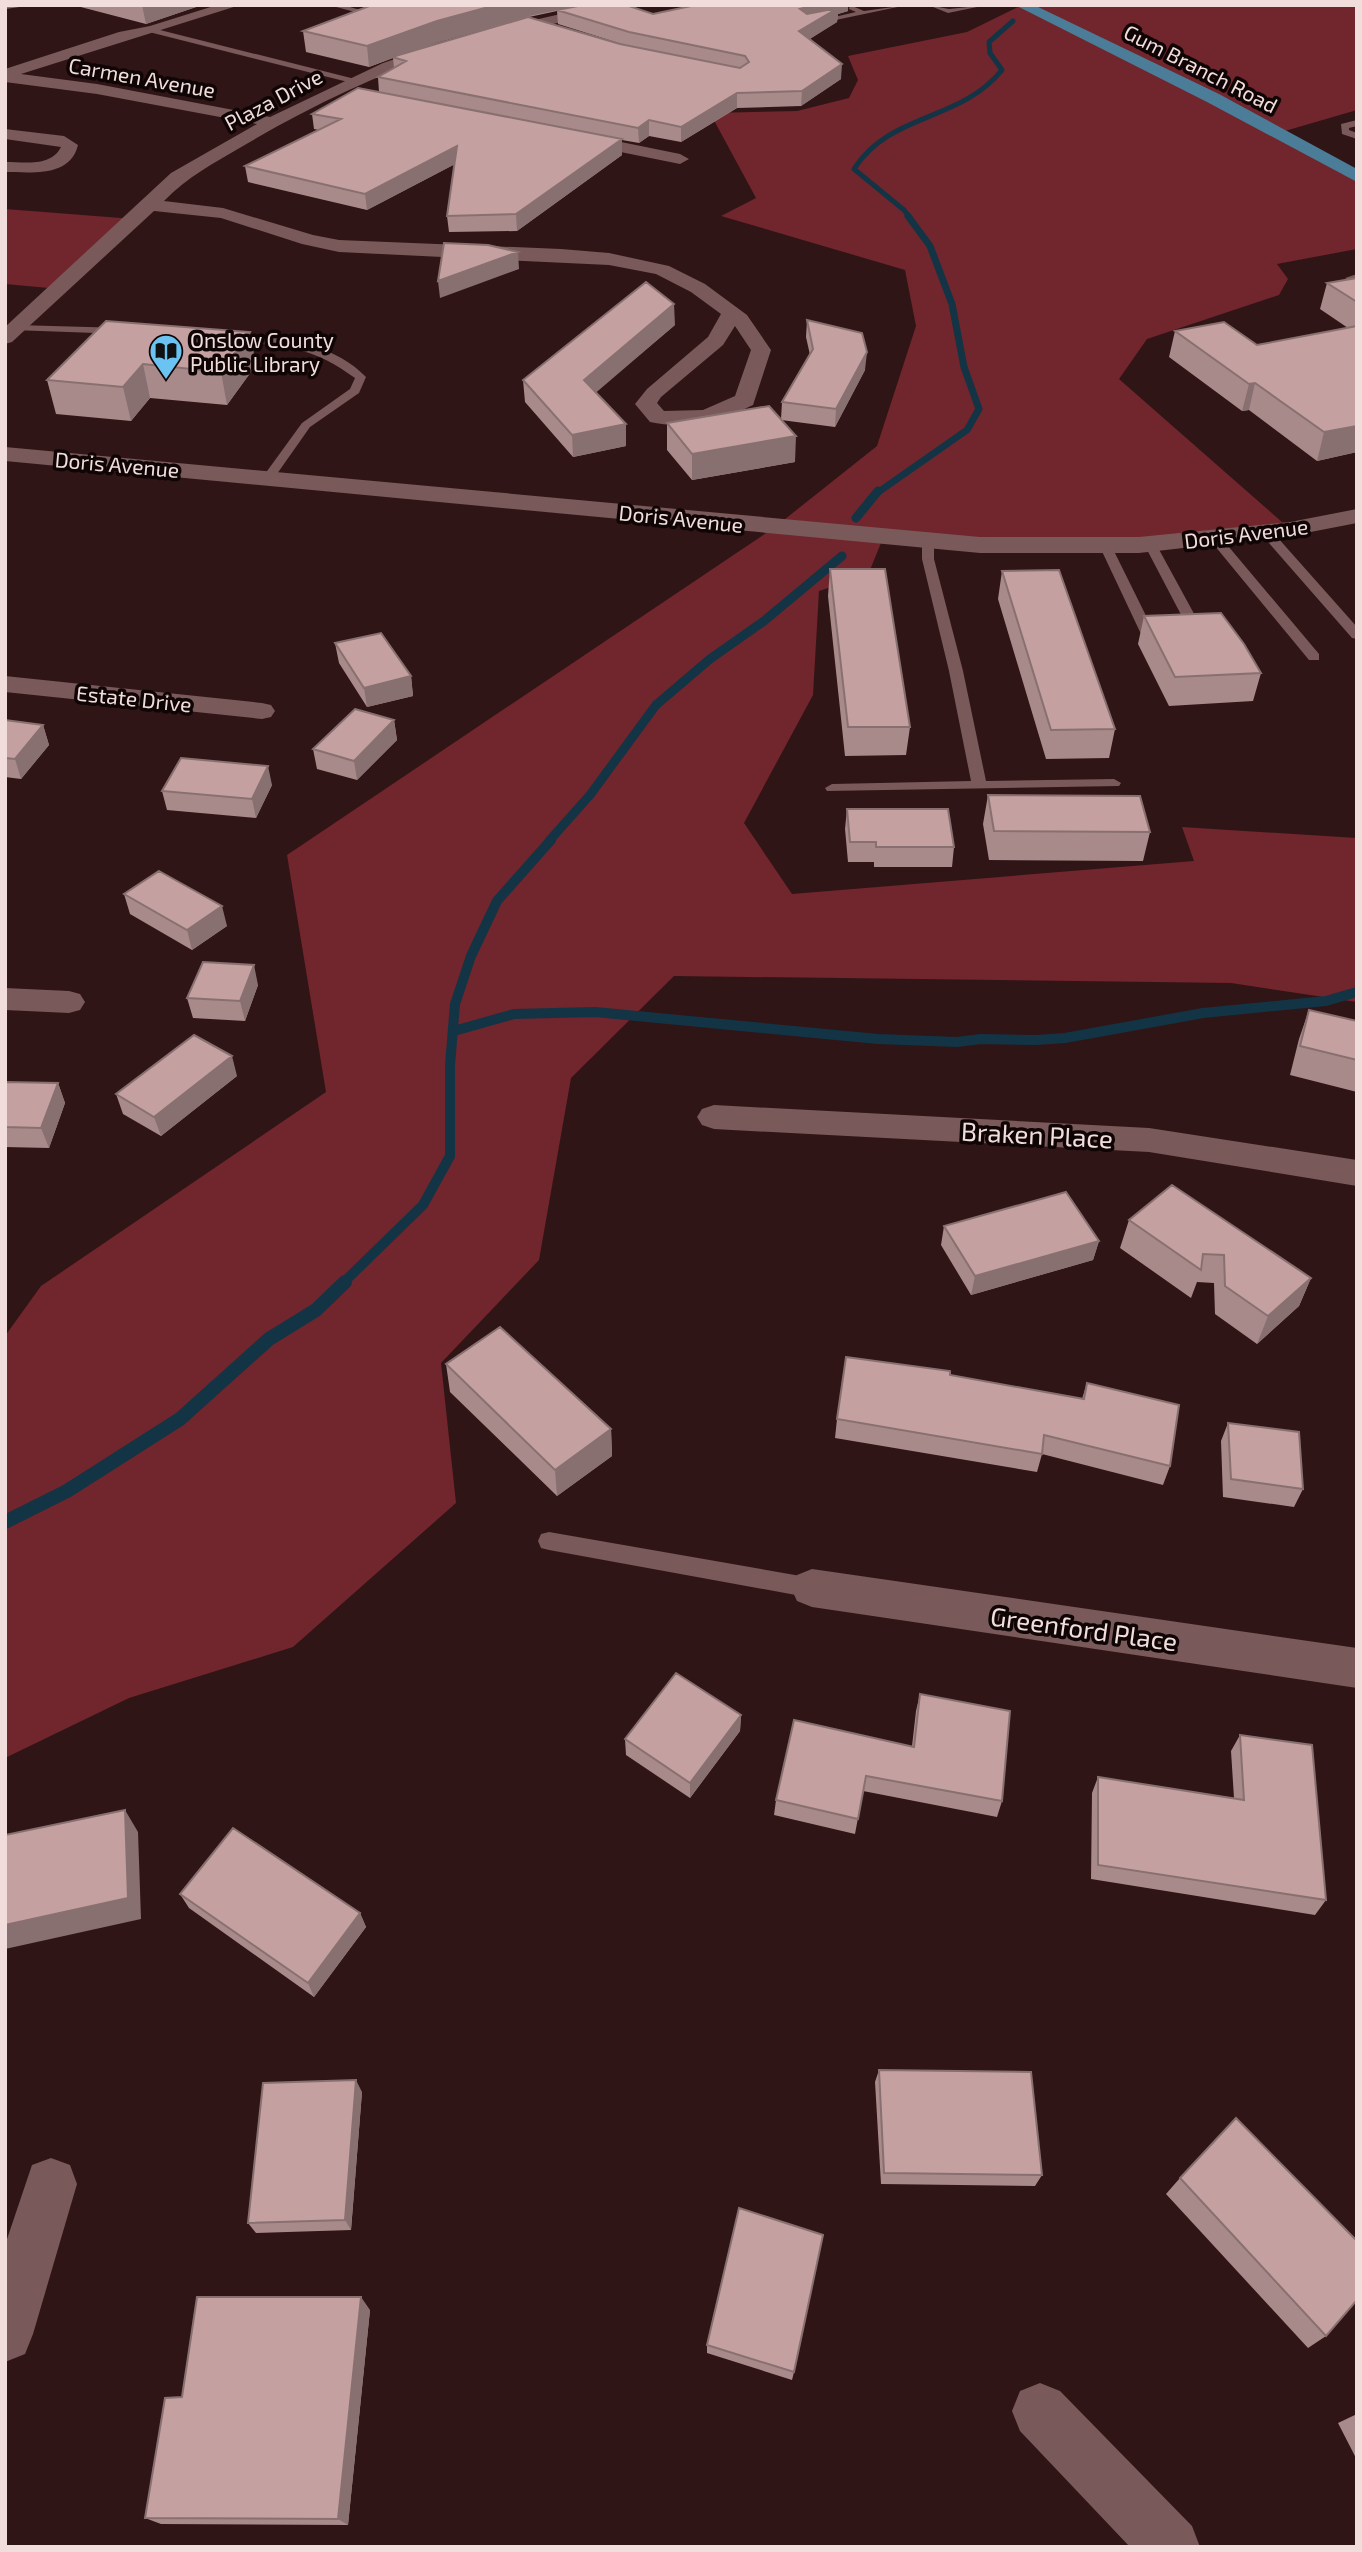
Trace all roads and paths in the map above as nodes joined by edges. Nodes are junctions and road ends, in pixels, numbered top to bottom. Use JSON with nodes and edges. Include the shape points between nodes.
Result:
{"nodes":[{"id":1,"x":233,"y":5,"type":"edge"},
{"id":2,"x":333,"y":5,"type":"edge"},
{"id":3,"x":620,"y":5,"type":"edge"},
{"id":4,"x":848,"y":5,"type":"edge"},
{"id":5,"x":903,"y":5,"type":"edge"},
{"id":6,"x":932,"y":5,"type":"edge"},
{"id":7,"x":983,"y":5,"type":"edge"},
{"id":8,"x":1022,"y":5,"type":"edge"},
{"id":9,"x":863,"y":13,"type":"junction"},
{"id":10,"x":377,"y":16,"type":"edge"},
{"id":11,"x":530,"y":23,"type":"junction"},
{"id":12,"x":806,"y":24,"type":"edge"},
{"id":13,"x":152,"y":30,"type":"junction"},
{"id":14,"x":567,"y":36,"type":"edge"},
{"id":15,"x":482,"y":37,"type":"edge"},
{"id":16,"x":457,"y":44,"type":"edge"},
{"id":17,"x":5,"y":76,"type":"edge"},
{"id":18,"x":360,"y":89,"type":"junction"},
{"id":19,"x":337,"y":91,"type":"joint"},
{"id":20,"x":272,"y":122,"type":"junction"},
{"id":21,"x":1357,"y":123,"type":"edge"},
{"id":22,"x":5,"y":134,"type":"edge"},
{"id":23,"x":556,"y":134,"type":"edge"},
{"id":24,"x":1357,"y":136,"type":"edge"},
{"id":25,"x":680,"y":159,"type":"dead end"},
{"id":26,"x":5,"y":167,"type":"edge"},
{"id":27,"x":1357,"y":177,"type":"edge"},
{"id":28,"x":150,"y":205,"type":"junction"},
{"id":29,"x":732,"y":313,"type":"junction"},
{"id":30,"x":60,"y":329,"type":"junction"},
{"id":31,"x":138,"y":331,"type":"edge"},
{"id":32,"x":11,"y":333,"type":"edge"},
{"id":33,"x":219,"y":335,"type":"edge"},
{"id":34,"x":129,"y":342,"type":"edge"},
{"id":35,"x":5,"y":454,"type":"edge"},
{"id":36,"x":268,"y":478,"type":"junction"},
{"id":37,"x":1357,"y":516,"type":"edge"},
{"id":38,"x":1266,"y":532,"type":"junction"},
{"id":39,"x":1214,"y":537,"type":"junction"},
{"id":40,"x":928,"y":541,"type":"junction"},
{"id":41,"x":1150,"y":544,"type":"junction"},
{"id":42,"x":1104,"y":545,"type":"junction"},
{"id":43,"x":1357,"y":635,"type":"edge"},
{"id":44,"x":1314,"y":657,"type":"dead end"},
{"id":45,"x":5,"y":684,"type":"edge"},
{"id":46,"x":262,"y":711,"type":"dead end"},
{"id":47,"x":1114,"y":783,"type":"dead end"},
{"id":48,"x":979,"y":784,"type":"junction"},
{"id":49,"x":832,"y":788,"type":"dead end"},
{"id":50,"x":5,"y":999,"type":"edge"},
{"id":51,"x":69,"y":1003,"type":"dead end"},
{"id":52,"x":714,"y":1117,"type":"dead end"},
{"id":53,"x":1357,"y":1173,"type":"edge"},
{"id":54,"x":549,"y":1541,"type":"dead end"},
{"id":55,"x":812,"y":1588,"type":"joint"},
{"id":56,"x":1357,"y":1668,"type":"edge"},
{"id":57,"x":51,"y":2184,"type":"dead end"},
{"id":58,"x":5,"y":2334,"type":"edge"},
{"id":59,"x":1040,"y":2411,"type":"dead end"},
{"id":60,"x":1171,"y":2547,"type":"edge"}],
"edges":[{"from":1,"to":13,"type":"street"},
{"from":2,"to":10,"type":"lane"},
{"from":3,"to":11,"type":"street"},
{"from":4,"to":9,"type":"lane"},
{"from":5,"to":9,"type":"lane"},
{"from":6,"to":7,"type":"lane","via":[[948,11]]},
{"from":8,"to":27,"type":"main road","name":"Gum Branch Road","via":[[1213,98]]},
{"from":9,"to":12,"type":"lane"},
{"from":11,"to":14,"type":"street"},
{"from":11,"to":15,"type":"street"},
{"from":13,"to":17,"type":"street","via":[[101,42]]},
{"from":13,"to":18,"type":"lane"},
{"from":16,"to":18,"type":"street","name":"Plaza Drive","via":[[388,66]]},
{"from":17,"to":20,"type":"street","name":"Carmen Avenue"},
{"from":18,"to":19,"type":"street"},
{"from":19,"to":20,"type":"street","name":"Plaza Drive"},
{"from":20,"to":28,"type":"street","name":"Plaza Drive","via":[[177,177]]},
{"from":21,"to":24,"type":"lane","via":[[1344,127],[1345,132]]},
{"from":22,"to":26,"type":"street","via":[[70,145],[68,153],[50,167]]},
{"from":23,"to":25,"type":"street"},
{"from":28,"to":29,"type":"street","via":[[223,214],[339,246],[609,259],[662,270],[698,288]]},
{"from":28,"to":32,"type":"street","name":"Plaza Drive"},
{"from":29,"to":29,"type":"street","via":[[761,350],[745,400],[722,413],[695,420],[658,417],[646,404],[716,341]]},
{"from":30,"to":31,"type":"lane"},
{"from":30,"to":32,"type":"lane"},
{"from":30,"to":34,"type":"lane","via":[[99,342]]},
{"from":33,"to":36,"type":"lane","via":[[282,339],[340,359],[360,377],[355,391],[306,425]]},
{"from":35,"to":36,"type":"street","name":"Doris Avenue"},
{"from":36,"to":40,"type":"street","name":"Doris Avenue"},
{"from":37,"to":38,"type":"street","name":"Doris Avenue"},
{"from":38,"to":39,"type":"street","name":"Doris Avenue"},
{"from":38,"to":43,"type":"lane"},
{"from":39,"to":41,"type":"street","name":"Doris Avenue"},
{"from":39,"to":44,"type":"lane"},
{"from":40,"to":42,"type":"street","name":"Doris Avenue"},
{"from":40,"to":48,"type":"lane","via":[[928,559]]},
{"from":41,"to":42,"type":"street","name":"Doris Avenue"},
{"from":41,"to":42,"type":"lane","via":[[1202,632],[1148,634]]},
{"from":45,"to":46,"type":"street","name":"Estate Drive"},
{"from":47,"to":48,"type":"lane"},
{"from":48,"to":49,"type":"lane"},
{"from":50,"to":51,"type":"street"},
{"from":52,"to":53,"type":"street","name":"Braken Place","via":[[1149,1140]]},
{"from":54,"to":55,"type":"lane"},
{"from":55,"to":56,"type":"street","name":"Greenford Place"},
{"from":57,"to":58,"type":"street"},
{"from":59,"to":60,"type":"street"}]}
